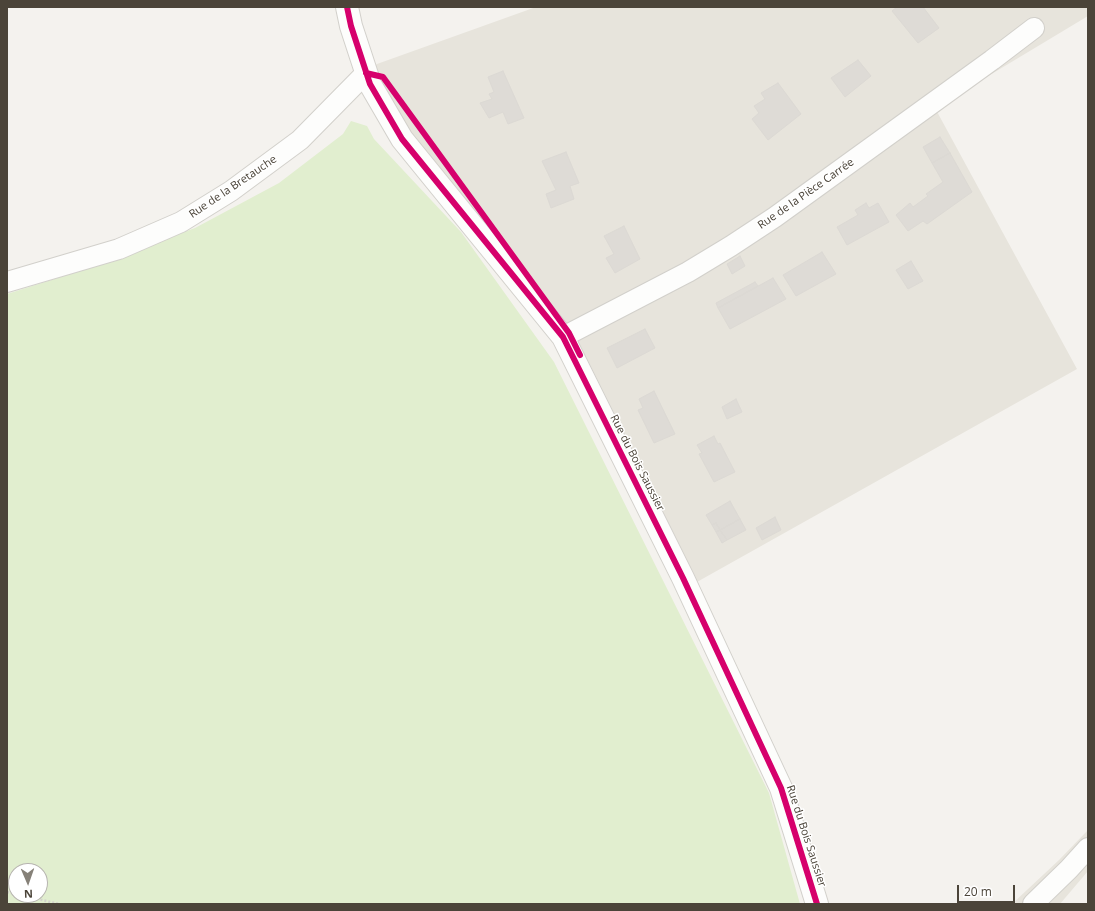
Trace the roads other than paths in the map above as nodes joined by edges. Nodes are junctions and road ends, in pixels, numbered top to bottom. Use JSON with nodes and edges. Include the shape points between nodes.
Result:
{"nodes":[{"id":1,"x":346,"y":7,"type":"edge"},
{"id":2,"x":1034,"y":28,"type":"dead end"},
{"id":3,"x":366,"y":74,"type":"junction"},
{"id":4,"x":7,"y":282,"type":"edge"},
{"id":5,"x":563,"y":337,"type":"junction"},
{"id":6,"x":1088,"y":848,"type":"edge"},
{"id":7,"x":817,"y":904,"type":"edge"},
{"id":8,"x":1033,"y":904,"type":"edge"}],
"edges":[{"from":1,"to":3,"type":"street","name":"Rue du Bois Saussier"},
{"from":2,"to":5,"type":"street","name":"Rue de la Pièce Carrée","via":[[731,246],[688,272]]},
{"from":3,"to":4,"type":"street","name":"Rue de la Bretauche","via":[[300,140],[231,191],[181,222],[119,249]]},
{"from":3,"to":5,"type":"street","name":"Rue du Bois Saussier","via":[[402,139]]},
{"from":5,"to":7,"type":"street","name":"Rue du Bois Saussier","via":[[684,578],[781,788]]},
{"from":6,"to":8,"type":"street"}]}
